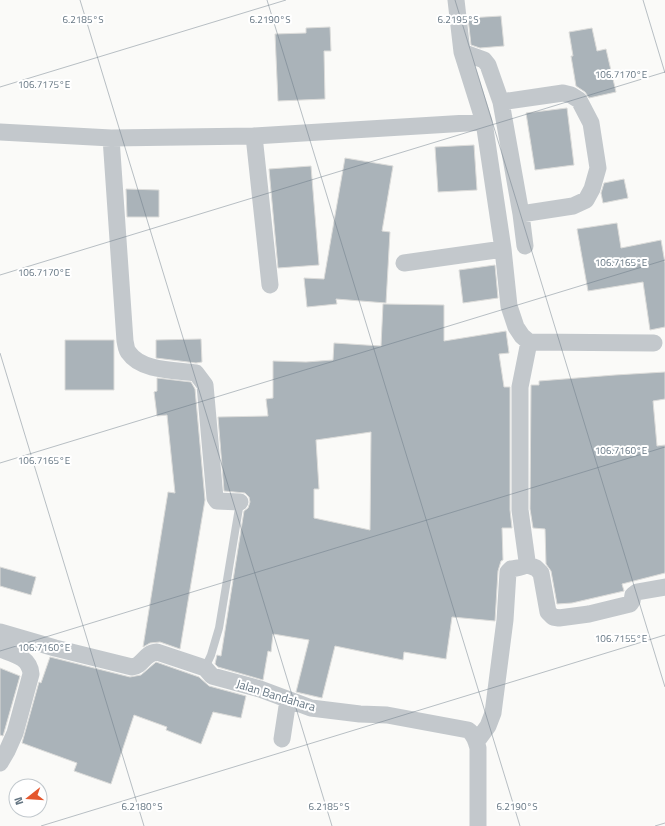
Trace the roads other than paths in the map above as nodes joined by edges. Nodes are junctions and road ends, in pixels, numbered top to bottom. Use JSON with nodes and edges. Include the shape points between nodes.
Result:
{"nodes":[{"id":1,"x":456,"y":0,"type":"edge"},
{"id":2,"x":462,"y":52,"type":"junction"},
{"id":3,"x":501,"y":102,"type":"junction"},
{"id":4,"x":484,"y":122,"type":"junction"},
{"id":5,"x":0,"y":132,"type":"edge"},
{"id":6,"x":254,"y":136,"type":"junction"},
{"id":7,"x":111,"y":138,"type":"junction"},
{"id":8,"x":521,"y":214,"type":"junction"},
{"id":9,"x":525,"y":246,"type":"dead end"},
{"id":10,"x":503,"y":249,"type":"junction"},
{"id":11,"x":404,"y":263,"type":"dead end"},
{"id":12,"x":270,"y":285,"type":"dead end"},
{"id":13,"x":529,"y":342,"type":"junction"},
{"id":14,"x":654,"y":343,"type":"dead end"},
{"id":15,"x":240,"y":502,"type":"joint"},
{"id":16,"x":526,"y":564,"type":"junction"},
{"id":17,"x":665,"y":587,"type":"edge"},
{"id":18,"x":0,"y":632,"type":"edge"},
{"id":19,"x":0,"y":648,"type":"edge"},
{"id":20,"x":205,"y":668,"type":"junction"},
{"id":21,"x":288,"y":700,"type":"junction"},
{"id":22,"x":282,"y":739,"type":"dead end"},
{"id":23,"x":477,"y":741,"type":"junction"},
{"id":24,"x":0,"y":763,"type":"edge"},
{"id":25,"x":478,"y":826,"type":"edge"}],
"edges":[{"from":1,"to":2,"type":"street"},
{"from":2,"to":3,"type":"street","via":[[484,60],[488,65]]},
{"from":2,"to":4,"type":"street"},
{"from":3,"to":8,"type":"street"},
{"from":3,"to":8,"type":"street","via":[[563,93],[572,95],[579,100],[591,123],[598,168],[586,200],[573,206]]},
{"from":4,"to":6,"type":"street"},
{"from":4,"to":10,"type":"street"},
{"from":5,"to":7,"type":"street"},
{"from":6,"to":7,"type":"street"},
{"from":6,"to":12,"type":"street"},
{"from":7,"to":15,"type":"street","via":[[125,341],[128,352],[136,362],[145,366],[196,373],[200,378],[205,385],[215,498],[217,501]]},
{"from":8,"to":9,"type":"street"},
{"from":10,"to":11,"type":"street"},
{"from":10,"to":13,"type":"street","via":[[509,306],[516,327]]},
{"from":13,"to":14,"type":"street"},
{"from":13,"to":16,"type":"street","via":[[520,387],[520,510]]},
{"from":15,"to":20,"type":"lane","via":[[219,628]]},
{"from":16,"to":17,"type":"street","via":[[536,568],[540,573],[548,612],[559,618],[630,604],[637,592]]},
{"from":16,"to":23,"type":"street","via":[[523,567],[511,568],[508,572],[505,620],[493,713],[488,726]]},
{"from":18,"to":20,"type":"street","name":"Jalan Bandahara","via":[[132,667],[136,667],[149,654],[157,652]]},
{"from":19,"to":24,"type":"street","via":[[24,659],[29,664],[31,674],[15,733]]},
{"from":20,"to":21,"type":"street","name":"Jalan Bandahara","via":[[212,676],[260,689]]},
{"from":21,"to":22,"type":"street"},
{"from":21,"to":23,"type":"street","name":"Jalan Bandahara","via":[[311,708],[387,715],[468,730]]},
{"from":23,"to":25,"type":"street"}]}
